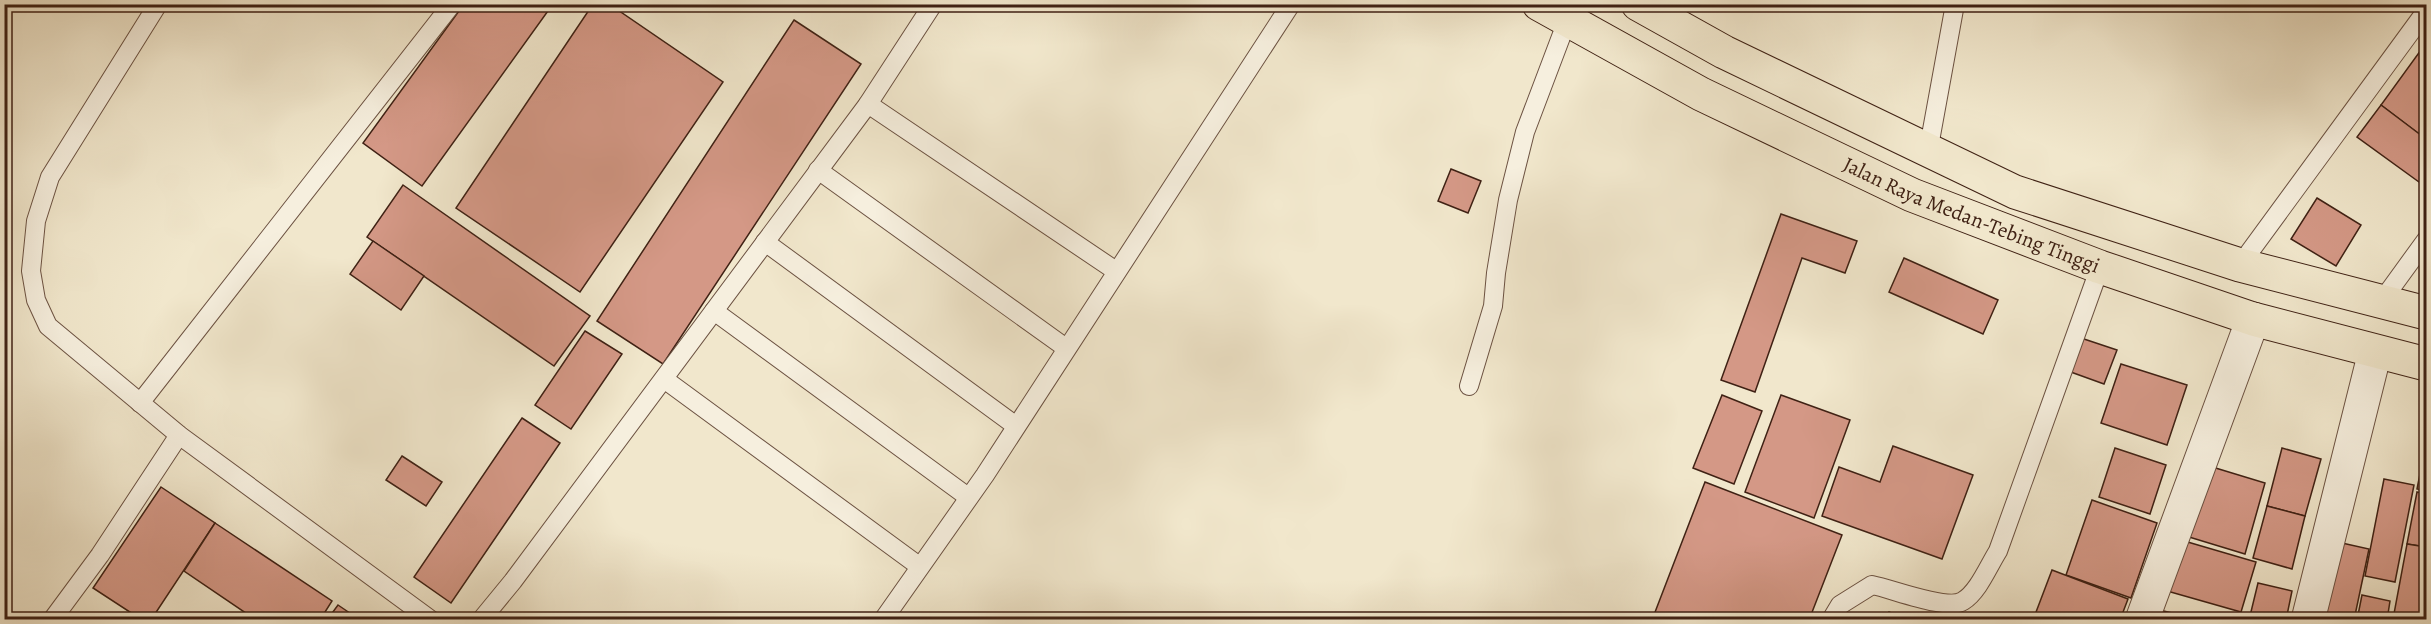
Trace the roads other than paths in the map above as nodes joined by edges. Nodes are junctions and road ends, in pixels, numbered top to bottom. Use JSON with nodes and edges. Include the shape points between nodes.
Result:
{"nodes":[{"id":1,"x":158,"y":4,"type":"edge"},
{"id":2,"x":452,"y":4,"type":"edge"},
{"id":3,"x":933,"y":4,"type":"edge"},
{"id":4,"x":1291,"y":4,"type":"edge"},
{"id":5,"x":1539,"y":4,"type":"edge"},
{"id":6,"x":1955,"y":4,"type":"edge"},
{"id":7,"x":1638,"y":5,"type":"edge"},
{"id":8,"x":2427,"y":11,"type":"edge"},
{"id":9,"x":1567,"y":21,"type":"junction"},
{"id":10,"x":868,"y":104,"type":"junction"},
{"id":11,"x":1928,"y":152,"type":"junction"},
{"id":12,"x":818,"y":170,"type":"junction"},
{"id":13,"x":2427,"y":240,"type":"edge"},
{"id":14,"x":765,"y":242,"type":"junction"},
{"id":15,"x":2240,"y":265,"type":"junction"},
{"id":16,"x":2100,"y":267,"type":"junction"},
{"id":17,"x":1116,"y":271,"type":"junction"},
{"id":18,"x":2381,"y":302,"type":"junction"},
{"id":19,"x":714,"y":311,"type":"junction"},
{"id":20,"x":2427,"y":313,"type":"edge"},
{"id":21,"x":2253,"y":320,"type":"junction"},
{"id":22,"x":1066,"y":348,"type":"junction"},
{"id":23,"x":2375,"y":352,"type":"junction"},
{"id":24,"x":2427,"y":363,"type":"edge"},
{"id":25,"x":664,"y":379,"type":"junction"},
{"id":26,"x":1469,"y":386,"type":"dead end"},
{"id":27,"x":140,"y":403,"type":"junction"},
{"id":28,"x":1017,"y":426,"type":"junction"},
{"id":29,"x":179,"y":435,"type":"junction"},
{"id":30,"x":968,"y":498,"type":"junction"},
{"id":31,"x":919,"y":566,"type":"junction"},
{"id":32,"x":427,"y":618,"type":"edge"},
{"id":33,"x":52,"y":620,"type":"edge"},
{"id":34,"x":481,"y":620,"type":"edge"},
{"id":35,"x":883,"y":620,"type":"edge"},
{"id":36,"x":1831,"y":620,"type":"edge"},
{"id":37,"x":2142,"y":620,"type":"edge"},
{"id":38,"x":2308,"y":620,"type":"edge"}],
"edges":[{"from":1,"to":27,"type":"lane","via":[[50,177],[36,221],[32,271],[36,300],[48,326]]},
{"from":2,"to":27,"type":"lane"},
{"from":3,"to":10,"type":"lane"},
{"from":4,"to":17,"type":"lane"},
{"from":5,"to":9,"type":"highway","name":"Jalan Raya Medan-Tebing Tinggi"},
{"from":6,"to":11,"type":"lane"},
{"from":7,"to":11,"type":"highway","name":"Jalan Raya Medan-Tebing Tinggi","via":[[1724,52]]},
{"from":8,"to":15,"type":"lane"},
{"from":9,"to":16,"type":"highway","name":"Jalan Raya Medan-Tebing Tinggi","via":[[1701,94],[1912,195]]},
{"from":9,"to":26,"type":"lane","via":[[1526,132],[1508,200],[1493,306]]},
{"from":10,"to":12,"type":"lane"},
{"from":10,"to":17,"type":"lane"},
{"from":11,"to":15,"type":"highway","name":"Jalan Raya Medan-Tebing Tinggi","via":[[2015,192]]},
{"from":12,"to":14,"type":"lane"},
{"from":12,"to":22,"type":"lane"},
{"from":13,"to":18,"type":"lane"},
{"from":14,"to":19,"type":"lane"},
{"from":14,"to":28,"type":"lane"},
{"from":15,"to":18,"type":"highway","name":"Jalan Raya Medan-Tebing Tinggi"},
{"from":16,"to":21,"type":"highway","name":"Jalan Raya Medan-Tebing Tinggi"},
{"from":16,"to":36,"type":"lane","via":[[1998,552],[1974,590],[1962,602],[1947,606],[1872,585],[1840,605]]},
{"from":17,"to":22,"type":"lane"},
{"from":18,"to":20,"type":"highway","name":"Jalan Raya Medan-Tebing Tinggi"},
{"from":19,"to":25,"type":"lane"},
{"from":19,"to":30,"type":"lane"},
{"from":21,"to":23,"type":"highway","name":"Jalan Raya Medan-Tebing Tinggi"},
{"from":21,"to":37,"type":"street"},
{"from":22,"to":28,"type":"lane"},
{"from":23,"to":24,"type":"highway","name":"Jalan Raya Medan-Tebing Tinggi"},
{"from":23,"to":38,"type":"street"},
{"from":25,"to":31,"type":"lane"},
{"from":25,"to":34,"type":"lane"},
{"from":27,"to":29,"type":"lane"},
{"from":28,"to":30,"type":"lane"},
{"from":29,"to":32,"type":"lane"},
{"from":29,"to":33,"type":"lane"},
{"from":30,"to":31,"type":"lane"},
{"from":31,"to":35,"type":"lane"}]}
